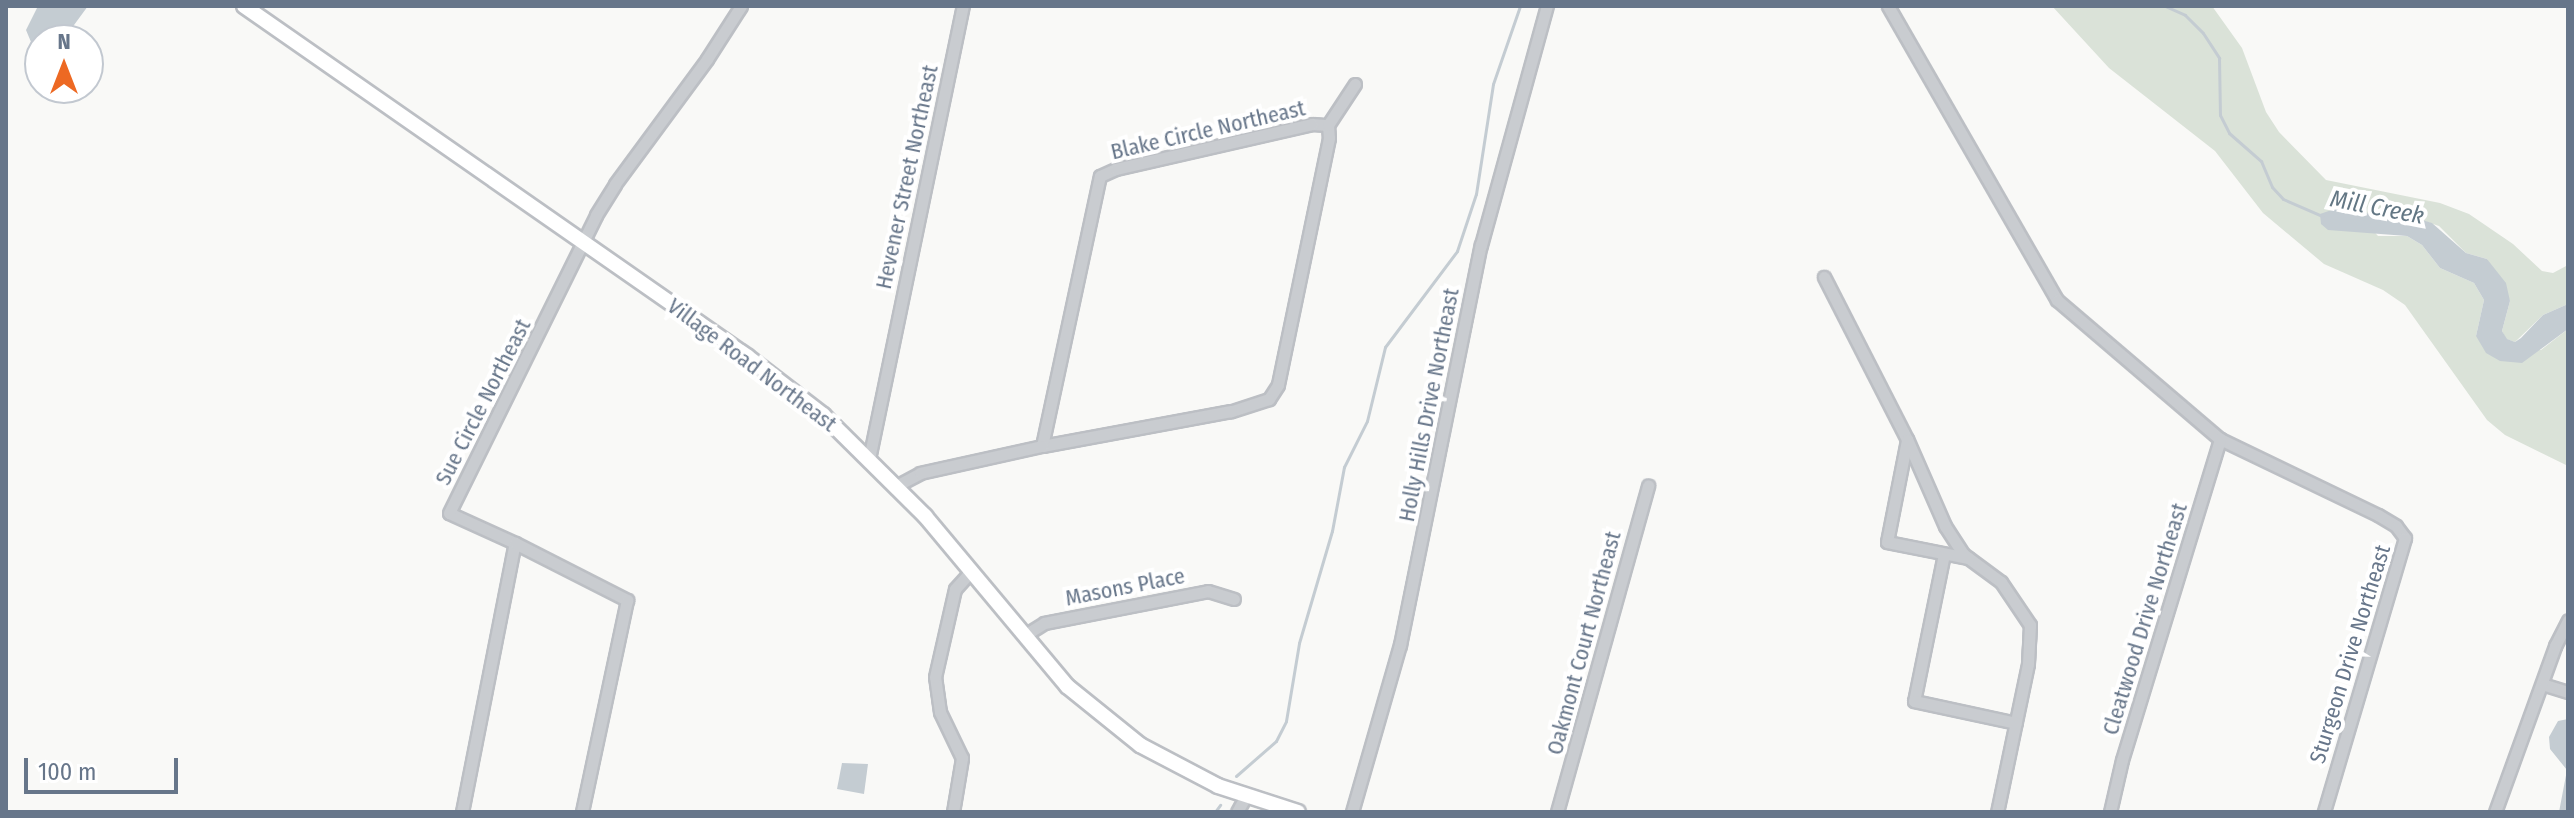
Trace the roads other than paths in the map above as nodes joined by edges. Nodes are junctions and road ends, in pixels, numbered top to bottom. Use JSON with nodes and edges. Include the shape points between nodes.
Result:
{"nodes":[{"id":1,"x":244,"y":6,"type":"edge"},
{"id":2,"x":741,"y":6,"type":"edge"},
{"id":3,"x":963,"y":6,"type":"edge"},
{"id":4,"x":1547,"y":6,"type":"edge"},
{"id":5,"x":1888,"y":6,"type":"edge"},
{"id":6,"x":1355,"y":84,"type":"dead end"},
{"id":7,"x":1328,"y":125,"type":"junction"},
{"id":8,"x":585,"y":244,"type":"junction"},
{"id":9,"x":1824,"y":277,"type":"dead end"},
{"id":10,"x":1907,"y":439,"type":"junction"},
{"id":11,"x":2220,"y":439,"type":"junction"},
{"id":12,"x":1042,"y":446,"type":"junction"},
{"id":13,"x":869,"y":459,"type":"junction"},
{"id":14,"x":1648,"y":485,"type":"dead end"},
{"id":15,"x":896,"y":486,"type":"junction"},
{"id":16,"x":515,"y":543,"type":"junction"},
{"id":17,"x":1944,"y":554,"type":"junction"},
{"id":18,"x":1969,"y":559,"type":"junction"},
{"id":19,"x":972,"y":570,"type":"junction"},
{"id":20,"x":1234,"y":599,"type":"dead end"},
{"id":21,"x":2568,"y":620,"type":"edge"},
{"id":22,"x":1025,"y":635,"type":"junction"},
{"id":23,"x":2542,"y":684,"type":"junction"},
{"id":24,"x":2568,"y":692,"type":"edge"},
{"id":25,"x":2016,"y":723,"type":"junction"},
{"id":26,"x":1246,"y":796,"type":"junction"},
{"id":27,"x":462,"y":812,"type":"edge"},
{"id":28,"x":582,"y":812,"type":"edge"},
{"id":29,"x":953,"y":812,"type":"edge"},
{"id":30,"x":1237,"y":812,"type":"edge"},
{"id":31,"x":1298,"y":812,"type":"edge"},
{"id":32,"x":1352,"y":812,"type":"edge"},
{"id":33,"x":1557,"y":812,"type":"edge"},
{"id":34,"x":1997,"y":812,"type":"edge"},
{"id":35,"x":2110,"y":812,"type":"edge"},
{"id":36,"x":2324,"y":812,"type":"edge"},
{"id":37,"x":2495,"y":812,"type":"edge"}],
"edges":[{"from":1,"to":8,"type":"main road","name":"Village Road Northeast"},
{"from":2,"to":8,"type":"street","via":[[615,184]]},
{"from":3,"to":13,"type":"street","name":"Hevener Street Northeast"},
{"from":4,"to":32,"type":"street","name":"Holly Hills Drive Northeast","via":[[1481,245],[1400,645]]},
{"from":5,"to":11,"type":"street","name":"Sturgeon Drive Northeast","via":[[2057,300]]},
{"from":6,"to":7,"type":"street"},
{"from":7,"to":12,"type":"street","name":"Blake Circle Northeast","via":[[1100,176]]},
{"from":7,"to":12,"type":"street","name":"Blake Circle Northeast","via":[[1285,354],[1269,399],[1231,411]]},
{"from":8,"to":13,"type":"main road","name":"Village Road Northeast","via":[[748,357]]},
{"from":8,"to":16,"type":"street","name":"Sue Circle Northeast","via":[[449,513]]},
{"from":9,"to":10,"type":"street"},
{"from":10,"to":17,"type":"street","via":[[1887,542]]},
{"from":10,"to":18,"type":"street","via":[[1945,526]]},
{"from":11,"to":35,"type":"street","name":"Cleatwood Drive Northeast"},
{"from":11,"to":36,"type":"street","name":"Sturgeon Drive Northeast","via":[[2378,515],[2405,538]]},
{"from":12,"to":15,"type":"street","name":"Blake Circle Northeast","via":[[920,473]]},
{"from":13,"to":15,"type":"main road","name":"Village Road Northeast"},
{"from":14,"to":33,"type":"street","name":"Oakmont Court Northeast"},
{"from":15,"to":19,"type":"main road","name":"Village Road Northeast"},
{"from":16,"to":27,"type":"street"},
{"from":16,"to":28,"type":"street","name":"Sue Circle Northeast","via":[[627,600]]},
{"from":17,"to":18,"type":"street"},
{"from":17,"to":25,"type":"street","via":[[1914,701]]},
{"from":18,"to":25,"type":"street","via":[[2001,582],[2030,625]]},
{"from":19,"to":22,"type":"main road","name":"Village Road Northeast"},
{"from":19,"to":29,"type":"street","via":[[955,589],[935,677],[940,712],[962,758]]},
{"from":20,"to":22,"type":"street","name":"Masons Place","via":[[1208,591],[1044,623]]},
{"from":21,"to":23,"type":"street"},
{"from":22,"to":26,"type":"main road","name":"Village Road Northeast","via":[[1067,686],[1140,745]]},
{"from":23,"to":24,"type":"street"},
{"from":23,"to":37,"type":"street"},
{"from":25,"to":34,"type":"street"},
{"from":26,"to":30,"type":"street"},
{"from":26,"to":31,"type":"main road","name":"Village Road Northeast"}]}
